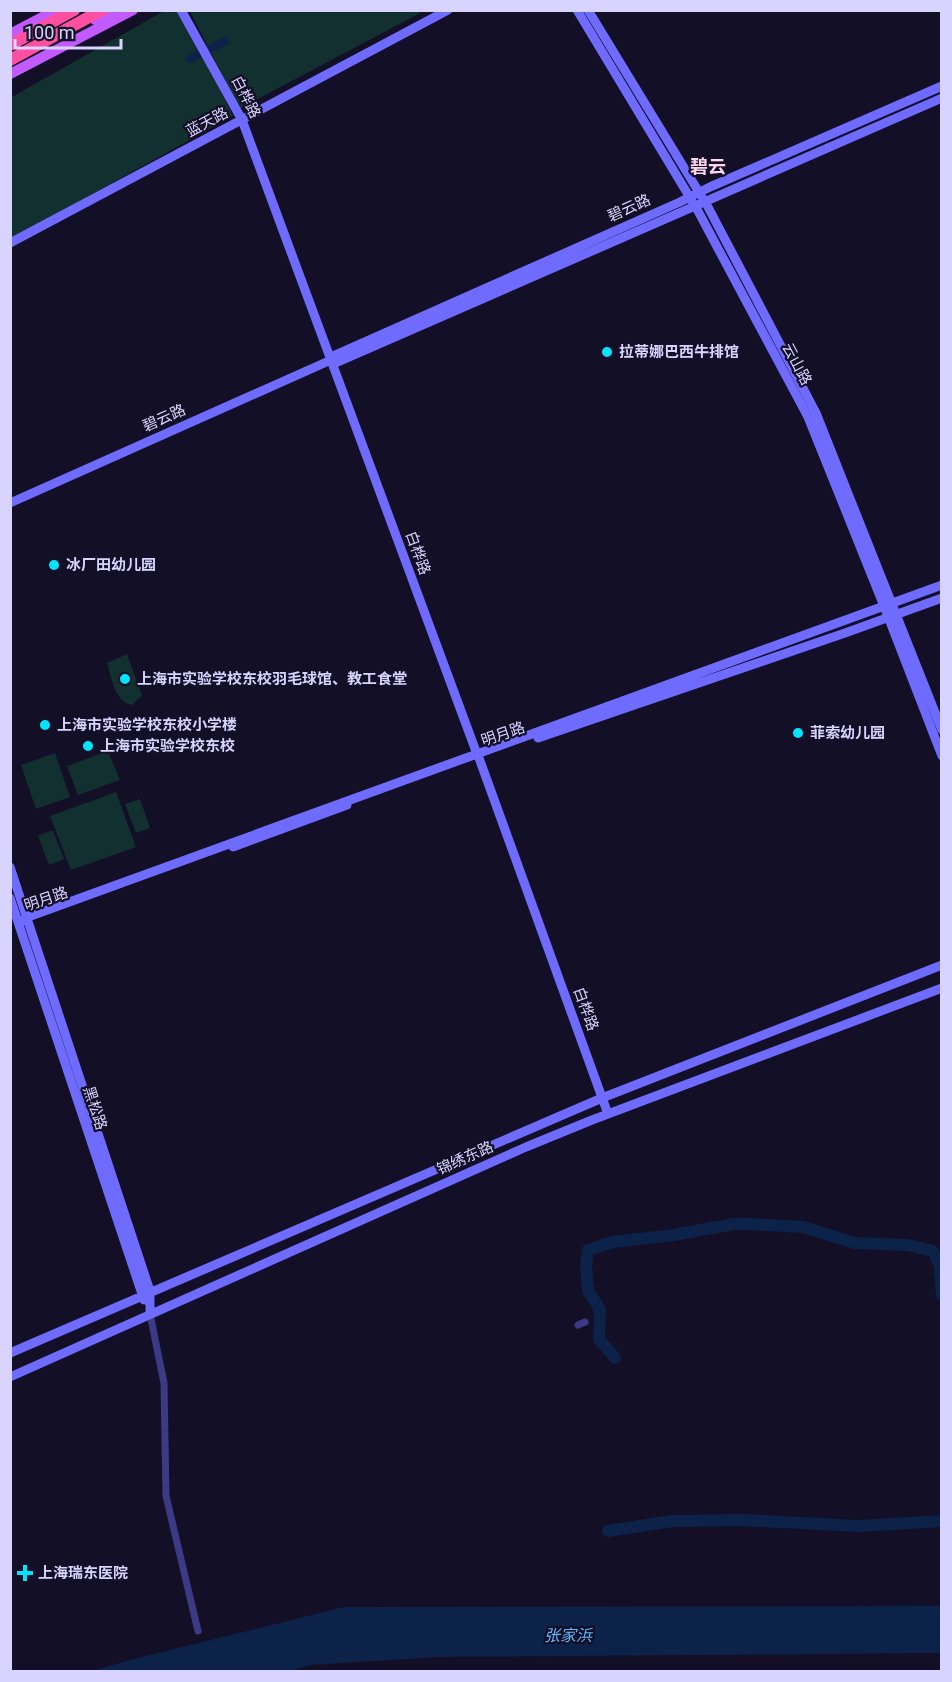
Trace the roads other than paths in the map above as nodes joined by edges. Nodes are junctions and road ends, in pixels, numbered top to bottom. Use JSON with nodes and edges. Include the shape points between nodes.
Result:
{"nodes":[{"id":1,"x":56,"y":10,"type":"edge"},
{"id":2,"x":75,"y":10,"type":"edge"},
{"id":3,"x":102,"y":10,"type":"edge"},
{"id":4,"x":113,"y":10,"type":"edge"},
{"id":5,"x":133,"y":10,"type":"edge"},
{"id":6,"x":181,"y":10,"type":"edge"},
{"id":7,"x":448,"y":10,"type":"edge"},
{"id":8,"x":577,"y":10,"type":"edge"},
{"id":9,"x":588,"y":10,"type":"edge"},
{"id":10,"x":10,"y":34,"type":"edge"},
{"id":11,"x":10,"y":45,"type":"edge"},
{"id":12,"x":10,"y":60,"type":"edge"},
{"id":13,"x":10,"y":66,"type":"edge"},
{"id":14,"x":10,"y":74,"type":"edge"},
{"id":15,"x":942,"y":86,"type":"edge"},
{"id":16,"x":942,"y":98,"type":"edge"},
{"id":17,"x":242,"y":120,"type":"junction"},
{"id":18,"x":699,"y":192,"type":"junction"},
{"id":19,"x":692,"y":202,"type":"junction"},
{"id":20,"x":705,"y":202,"type":"junction"},
{"id":21,"x":10,"y":243,"type":"edge"},
{"id":22,"x":331,"y":360,"type":"junction"},
{"id":23,"x":10,"y":503,"type":"edge"},
{"id":24,"x":942,"y":585,"type":"edge"},
{"id":25,"x":942,"y":598,"type":"edge"},
{"id":26,"x":888,"y":604,"type":"junction"},
{"id":27,"x":892,"y":616,"type":"junction"},
{"id":28,"x":942,"y":730,"type":"edge"},
{"id":29,"x":478,"y":756,"type":"junction"},
{"id":30,"x":942,"y":756,"type":"edge"},
{"id":31,"x":10,"y":867,"type":"edge"},
{"id":32,"x":10,"y":898,"type":"edge"},
{"id":33,"x":25,"y":921,"type":"junction"},
{"id":34,"x":942,"y":965,"type":"edge"},
{"id":35,"x":942,"y":988,"type":"edge"},
{"id":36,"x":602,"y":1098,"type":"junction"},
{"id":37,"x":608,"y":1114,"type":"junction"},
{"id":38,"x":146,"y":1293,"type":"junction"},
{"id":39,"x":150,"y":1314,"type":"junction"},
{"id":40,"x":10,"y":1353,"type":"edge"},
{"id":41,"x":10,"y":1377,"type":"edge"},
{"id":42,"x":198,"y":1631,"type":"dead end"}],
"edges":[{"from":1,"to":10,"type":"main road"},
{"from":2,"to":11,"type":"highway"},
{"from":3,"to":12,"type":"highway"},
{"from":4,"to":13,"type":"main road"},
{"from":5,"to":14,"type":"main road"},
{"from":6,"to":17,"type":"street","name":"白桦路"},
{"from":7,"to":17,"type":"street","name":"蓝天路"},
{"from":8,"to":19,"type":"street","name":"云山路"},
{"from":9,"to":18,"type":"street","name":"云山路"},
{"from":15,"to":18,"type":"street","name":"碧云路"},
{"from":16,"to":20,"type":"street","name":"碧云路"},
{"from":17,"to":21,"type":"street","name":"蓝天路"},
{"from":17,"to":22,"type":"street","name":"白桦路"},
{"from":18,"to":19,"type":"street","name":"碧云路"},
{"from":18,"to":20,"type":"street","name":"云山路"},
{"from":19,"to":20,"type":"street","name":"碧云路"},
{"from":19,"to":22,"type":"street","name":"碧云路","via":[[338,362]]},
{"from":19,"to":26,"type":"street","name":"云山路","via":[[808,417]]},
{"from":20,"to":26,"type":"street","name":"云山路","via":[[816,413]]},
{"from":22,"to":23,"type":"street","name":"碧云路"},
{"from":22,"to":29,"type":"street","name":"白桦路"},
{"from":24,"to":26,"type":"street","name":"明月路"},
{"from":25,"to":27,"type":"street","name":"明月路"},
{"from":26,"to":27,"type":"street","name":"云山路"},
{"from":26,"to":29,"type":"street","name":"明月路"},
{"from":27,"to":28,"type":"street","name":"云山路"},
{"from":27,"to":29,"type":"street","name":"明月路"},
{"from":27,"to":30,"type":"street","name":"云山路"},
{"from":29,"to":33,"type":"street","name":"明月路","via":[[323,807]]},
{"from":29,"to":36,"type":"street","name":"白桦路"},
{"from":31,"to":33,"type":"street"},
{"from":32,"to":33,"type":"street"},
{"from":33,"to":38,"type":"street"},
{"from":34,"to":36,"type":"street","name":"锦绣东路"},
{"from":35,"to":37,"type":"street","name":"锦绣东路"},
{"from":36,"to":37,"type":"street","name":"白桦路"},
{"from":36,"to":38,"type":"street","name":"锦绣东路"},
{"from":37,"to":39,"type":"street","name":"锦绣东路"},
{"from":38,"to":39,"type":"street"},
{"from":38,"to":40,"type":"street","name":"锦绣东路"},
{"from":39,"to":41,"type":"street","name":"锦绣东路"},
{"from":39,"to":42,"type":"street","via":[[164,1383],[166,1496]]}]}
